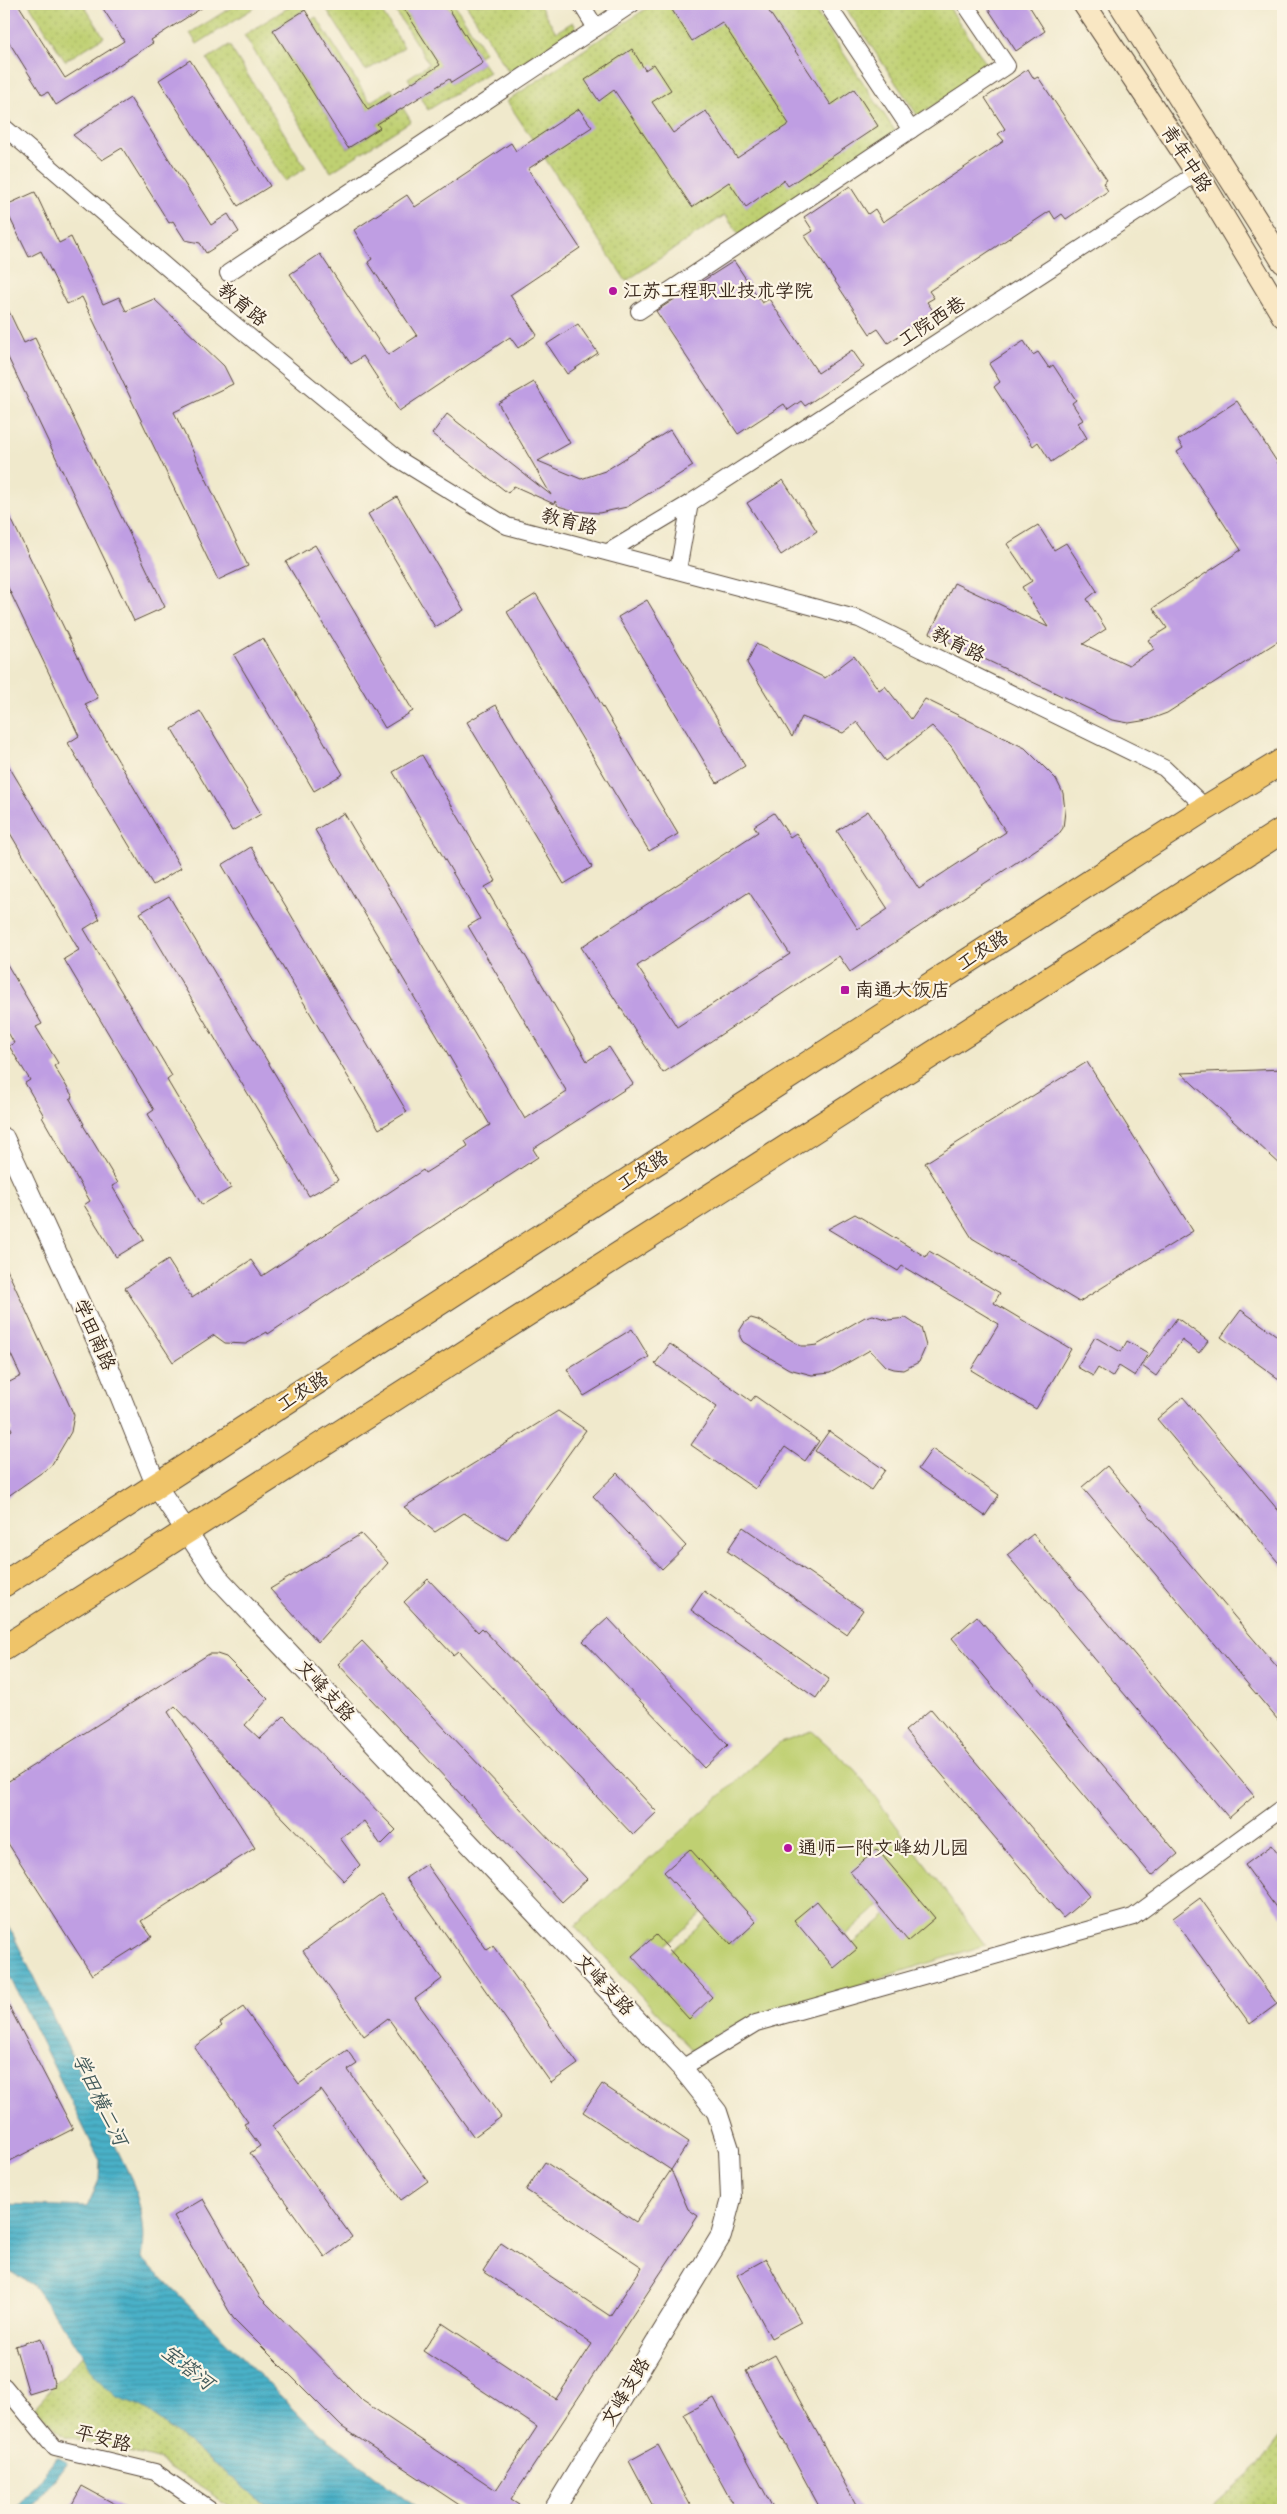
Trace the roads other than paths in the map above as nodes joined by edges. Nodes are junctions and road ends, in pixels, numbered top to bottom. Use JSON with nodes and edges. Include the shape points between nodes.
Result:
{"nodes":[{"id":1,"x":581,"y":4,"type":"edge"},
{"id":2,"x":632,"y":4,"type":"edge"},
{"id":3,"x":827,"y":4,"type":"edge"},
{"id":4,"x":965,"y":4,"type":"edge"},
{"id":5,"x":1084,"y":4,"type":"edge"},
{"id":6,"x":1120,"y":4,"type":"edge"},
{"id":7,"x":596,"y":28,"type":"junction"},
{"id":8,"x":4,"y":127,"type":"edge"},
{"id":9,"x":911,"y":130,"type":"junction"},
{"id":10,"x":1196,"y":174,"type":"junction"},
{"id":11,"x":1283,"y":262,"type":"edge"},
{"id":12,"x":228,"y":273,"type":"dead end"},
{"id":13,"x":639,"y":311,"type":"dead end"},
{"id":14,"x":1283,"y":316,"type":"edge"},
{"id":15,"x":690,"y":503,"type":"junction"},
{"id":16,"x":608,"y":552,"type":"junction"},
{"id":17,"x":678,"y":570,"type":"junction"},
{"id":18,"x":1283,"y":761,"type":"edge"},
{"id":19,"x":1206,"y":808,"type":"junction"},
{"id":20,"x":1283,"y":830,"type":"edge"},
{"id":21,"x":4,"y":1138,"type":"edge"},
{"id":22,"x":158,"y":1486,"type":"junction"},
{"id":23,"x":185,"y":1531,"type":"junction"},
{"id":24,"x":4,"y":1584,"type":"edge"},
{"id":25,"x":4,"y":1648,"type":"edge"},
{"id":26,"x":1283,"y":1807,"type":"edge"},
{"id":27,"x":682,"y":2068,"type":"junction"},
{"id":28,"x":4,"y":2386,"type":"edge"},
{"id":29,"x":210,"y":2510,"type":"edge"},
{"id":30,"x":554,"y":2510,"type":"edge"}],
"edges":[{"from":1,"to":7,"type":"street"},
{"from":2,"to":7,"type":"street"},
{"from":3,"to":9,"type":"street"},
{"from":4,"to":9,"type":"street","via":[[1007,66]]},
{"from":5,"to":10,"type":"main road","name":"青年中路"},
{"from":6,"to":11,"type":"main road","name":"青年中路"},
{"from":7,"to":12,"type":"street"},
{"from":8,"to":16,"type":"street","name":"教育路","via":[[201,297],[398,459],[506,526]]},
{"from":9,"to":13,"type":"street"},
{"from":10,"to":14,"type":"main road","name":"青年中路"},
{"from":10,"to":15,"type":"street","name":"工院西巷"},
{"from":15,"to":16,"type":"street","name":"工院西巷"},
{"from":15,"to":17,"type":"street"},
{"from":16,"to":17,"type":"street","name":"教育路"},
{"from":17,"to":19,"type":"street","name":"教育路","via":[[860,619],[1164,768]]},
{"from":18,"to":19,"type":"main road","name":"工农路"},
{"from":19,"to":22,"type":"main road","name":"工农路"},
{"from":20,"to":23,"type":"main road"},
{"from":21,"to":22,"type":"street","name":"学田南路","via":[[105,1358]]},
{"from":22,"to":23,"type":"street","name":"学田南路"},
{"from":22,"to":24,"type":"main road","name":"工农路"},
{"from":23,"to":25,"type":"main road"},
{"from":23,"to":27,"type":"street","name":"文峰支路","via":[[218,1578]]},
{"from":26,"to":27,"type":"street","via":[[1133,1917],[756,2024]]},
{"from":27,"to":30,"type":"street","name":"文峰支路","via":[[717,2112],[729,2149],[731,2199],[721,2236]]},
{"from":28,"to":29,"type":"street","name":"平安路","via":[[55,2448],[155,2472]]}]}
